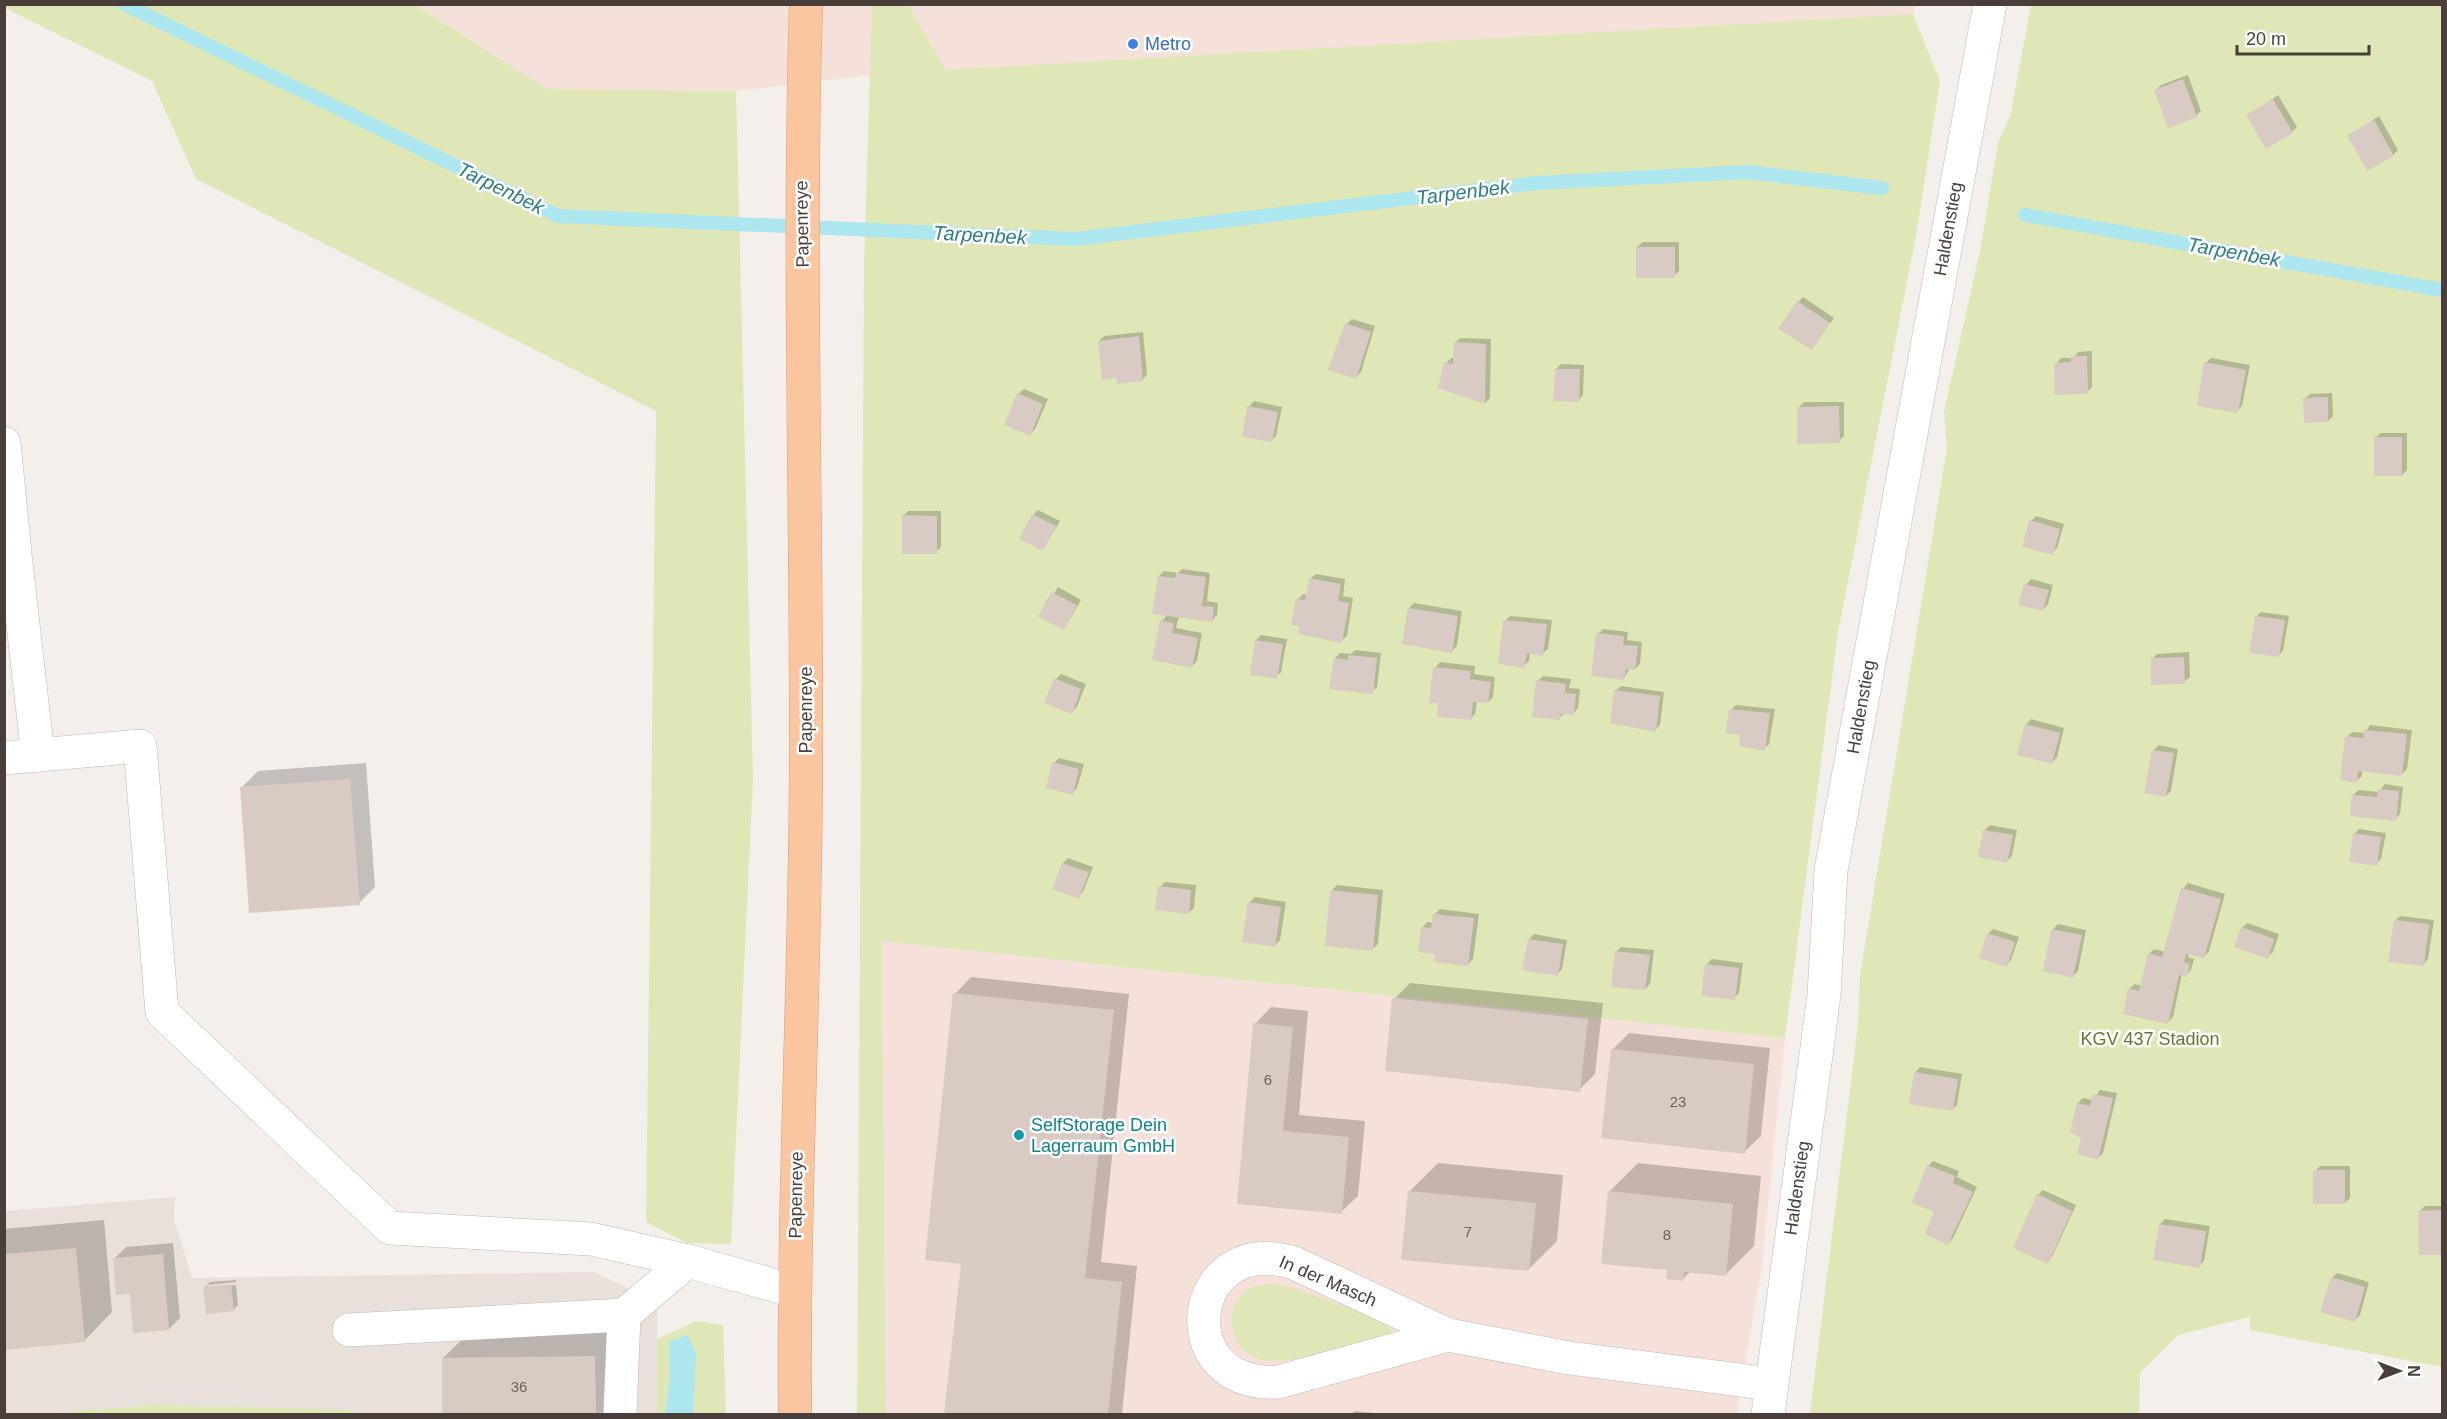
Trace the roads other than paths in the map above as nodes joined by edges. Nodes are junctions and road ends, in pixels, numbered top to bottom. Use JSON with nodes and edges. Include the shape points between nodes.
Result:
{"nodes":[{"id":1,"x":806,"y":4,"type":"edge"},
{"id":2,"x":1990,"y":4,"type":"edge"},
{"id":3,"x":4,"y":443,"type":"edge"},
{"id":4,"x":10,"y":565,"type":"edge"},
{"id":5,"x":38,"y":755,"type":"junction"},
{"id":6,"x":4,"y":758,"type":"edge"},
{"id":7,"x":688,"y":1262,"type":"junction"},
{"id":8,"x":794,"y":1291,"type":"junction"},
{"id":9,"x":624,"y":1315,"type":"junction"},
{"id":10,"x":349,"y":1330,"type":"dead end"},
{"id":11,"x":1448,"y":1335,"type":"junction"},
{"id":12,"x":1769,"y":1399,"type":"edge"},
{"id":13,"x":620,"y":1414,"type":"edge"},
{"id":14,"x":795,"y":1414,"type":"edge"}],
"edges":[{"from":1,"to":8,"type":"main road","name":"Papenreye","via":[[801,139],[805,910]]},
{"from":2,"to":12,"type":"street","name":"Haldenstieg","via":[[1831,870],[1824,995]]},
{"from":3,"to":4,"type":"street"},
{"from":4,"to":5,"type":"street"},
{"from":5,"to":6,"type":"street"},
{"from":5,"to":7,"type":"street","via":[[140,747],[162,1012],[390,1228],[591,1239]]},
{"from":7,"to":8,"type":"street"},
{"from":7,"to":9,"type":"street"},
{"from":8,"to":14,"type":"main road","name":"Papenreye"},
{"from":9,"to":10,"type":"street"},
{"from":9,"to":13,"type":"street"},
{"from":11,"to":11,"type":"street","name":"In der Masch","via":[[1278,1382],[1261,1383],[1244,1380],[1212,1354],[1204,1334],[1203,1311],[1211,1288],[1223,1274],[1256,1257],[1275,1257]]},
{"from":11,"to":12,"type":"street","name":"In der Masch"}]}
